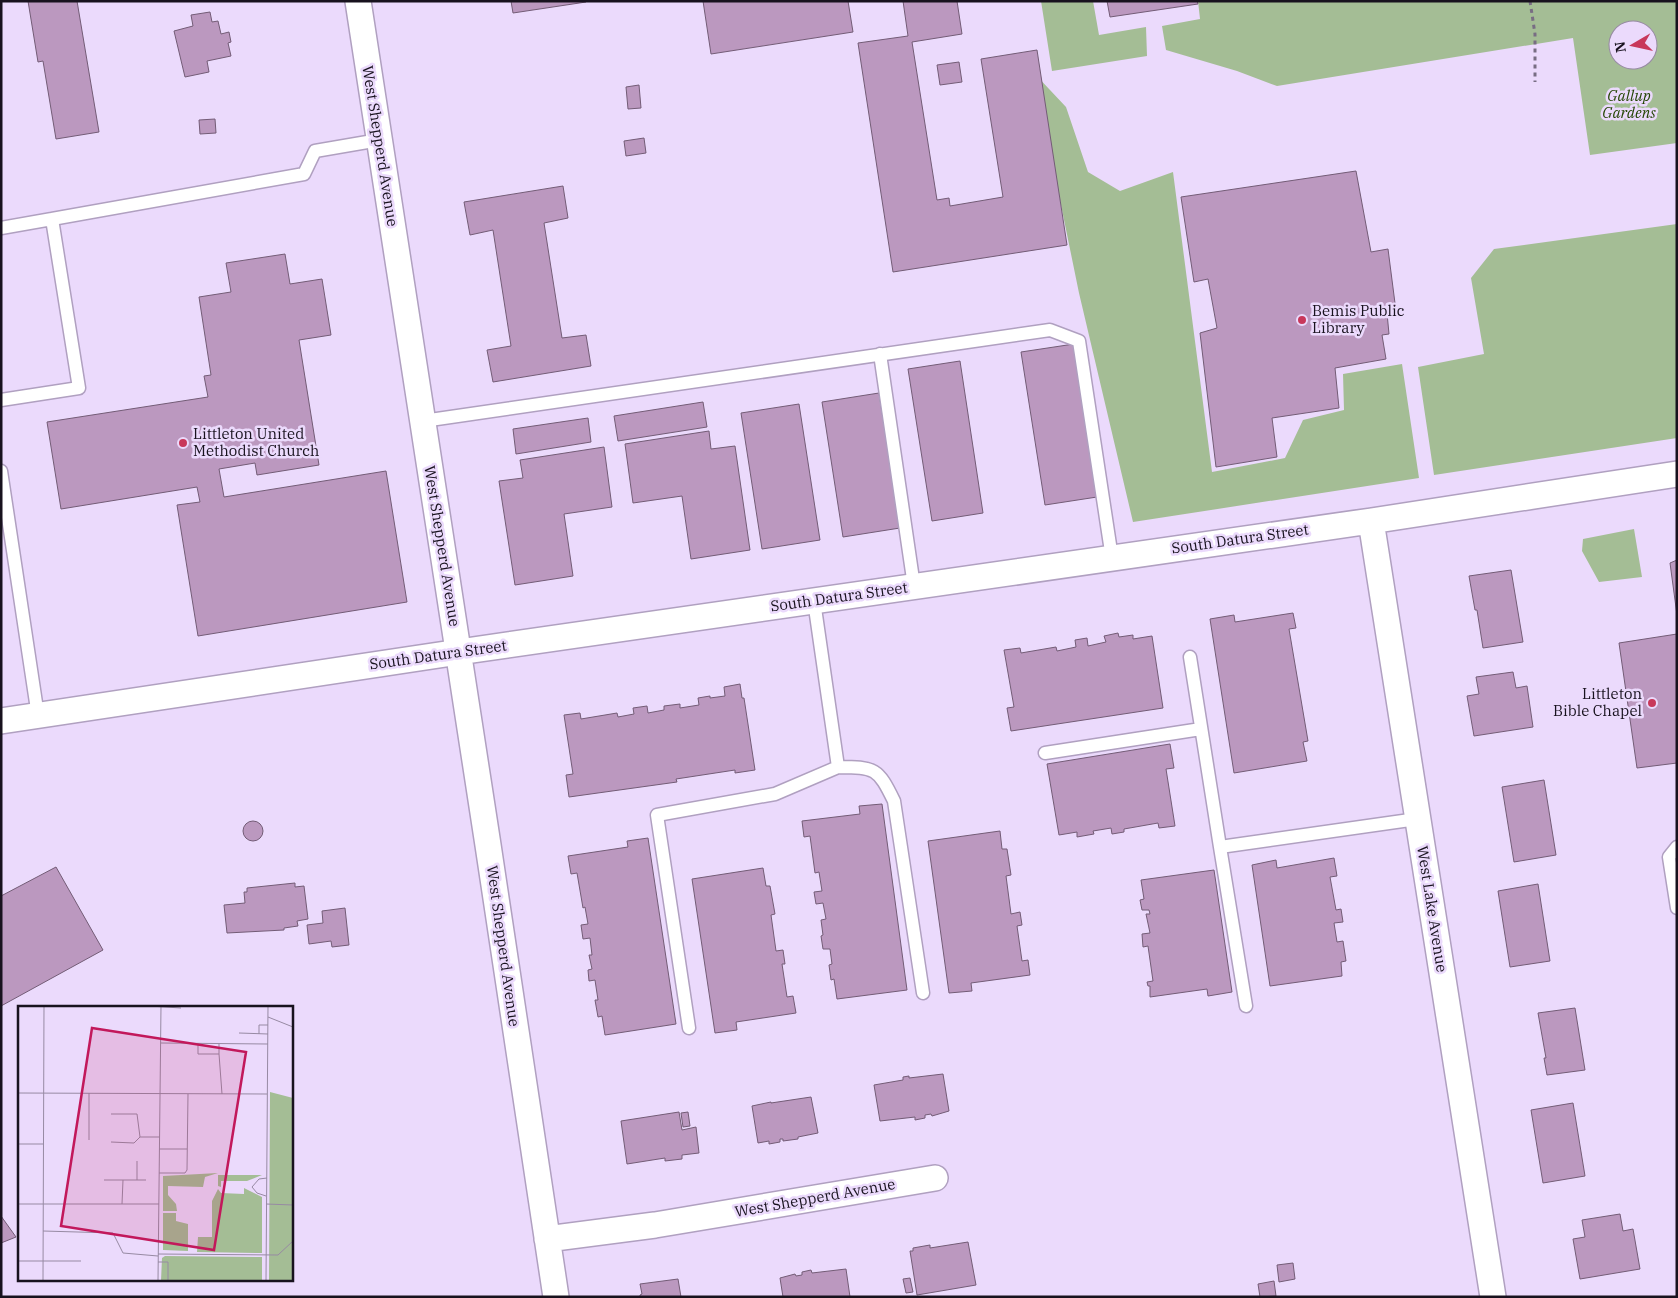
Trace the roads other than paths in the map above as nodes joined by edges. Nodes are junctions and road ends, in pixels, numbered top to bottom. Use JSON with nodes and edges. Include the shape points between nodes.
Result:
{"nodes":[{"id":1,"x":358,"y":1,"type":"edge"},
{"id":2,"x":379,"y":140,"type":"junction"},
{"id":3,"x":52,"y":219,"type":"junction"},
{"id":4,"x":1,"y":228,"type":"edge"},
{"id":5,"x":880,"y":354,"type":"junction"},
{"id":6,"x":1,"y":400,"type":"edge"},
{"id":7,"x":423,"y":421,"type":"junction"},
{"id":8,"x":1,"y":471,"type":"edge"},
{"id":9,"x":1677,"y":474,"type":"edge"},
{"id":10,"x":1371,"y":520,"type":"junction"},
{"id":11,"x":1112,"y":558,"type":"junction"},
{"id":12,"x":914,"y":586,"type":"junction"},
{"id":13,"x":814,"y":601,"type":"junction"},
{"id":14,"x":459,"y":652,"type":"junction"},
{"id":15,"x":1190,"y":657,"type":"dead end"},
{"id":16,"x":38,"y":716,"type":"junction"},
{"id":17,"x":1,"y":721,"type":"edge"},
{"id":18,"x":1201,"y":729,"type":"junction"},
{"id":19,"x":1045,"y":752,"type":"dead end"},
{"id":20,"x":838,"y":766,"type":"junction"},
{"id":21,"x":1418,"y":819,"type":"junction"},
{"id":22,"x":1220,"y":847,"type":"junction"},
{"id":23,"x":1677,"y":847,"type":"edge"},
{"id":24,"x":1677,"y":908,"type":"edge"},
{"id":25,"x":923,"y":994,"type":"dead end"},
{"id":26,"x":1246,"y":1006,"type":"dead end"},
{"id":27,"x":689,"y":1028,"type":"dead end"},
{"id":28,"x":935,"y":1178,"type":"dead end"},
{"id":29,"x":547,"y":1239,"type":"junction"},
{"id":30,"x":556,"y":1297,"type":"edge"},
{"id":31,"x":1494,"y":1297,"type":"edge"}],
"edges":[{"from":1,"to":2,"type":"street","name":"West Shepperd Avenue"},
{"from":2,"to":3,"type":"lane","via":[[315,151],[304,174]]},
{"from":2,"to":7,"type":"street","name":"West Shepperd Avenue"},
{"from":3,"to":4,"type":"lane"},
{"from":3,"to":6,"type":"lane","via":[[79,388]]},
{"from":5,"to":7,"type":"lane"},
{"from":5,"to":11,"type":"lane","via":[[1050,330],[1078,341]]},
{"from":5,"to":12,"type":"lane"},
{"from":7,"to":14,"type":"street","name":"West Shepperd Avenue"},
{"from":8,"to":16,"type":"lane"},
{"from":9,"to":10,"type":"street","name":"South Datura Street"},
{"from":10,"to":11,"type":"street","name":"South Datura Street"},
{"from":10,"to":21,"type":"street","name":"West Lake Avenue"},
{"from":11,"to":12,"type":"street","name":"South Datura Street"},
{"from":12,"to":13,"type":"street","name":"South Datura Street"},
{"from":13,"to":14,"type":"street","name":"South Datura Street"},
{"from":13,"to":20,"type":"lane"},
{"from":14,"to":16,"type":"street","name":"South Datura Street"},
{"from":14,"to":29,"type":"street","name":"West Shepperd Avenue"},
{"from":15,"to":18,"type":"lane"},
{"from":16,"to":17,"type":"street","name":"South Datura Street"},
{"from":18,"to":19,"type":"lane"},
{"from":18,"to":22,"type":"lane"},
{"from":20,"to":25,"type":"lane","via":[[865,767],[882,777],[894,801]]},
{"from":20,"to":27,"type":"lane","via":[[775,794],[657,815]]},
{"from":21,"to":22,"type":"lane"},
{"from":21,"to":31,"type":"street","name":"West Lake Avenue"},
{"from":22,"to":26,"type":"lane"},
{"from":23,"to":24,"type":"lane","via":[[1668,857]]},
{"from":28,"to":29,"type":"street","name":"West Shepperd Avenue","via":[[655,1225]]},
{"from":29,"to":30,"type":"street","name":"West Shepperd Avenue"}]}
